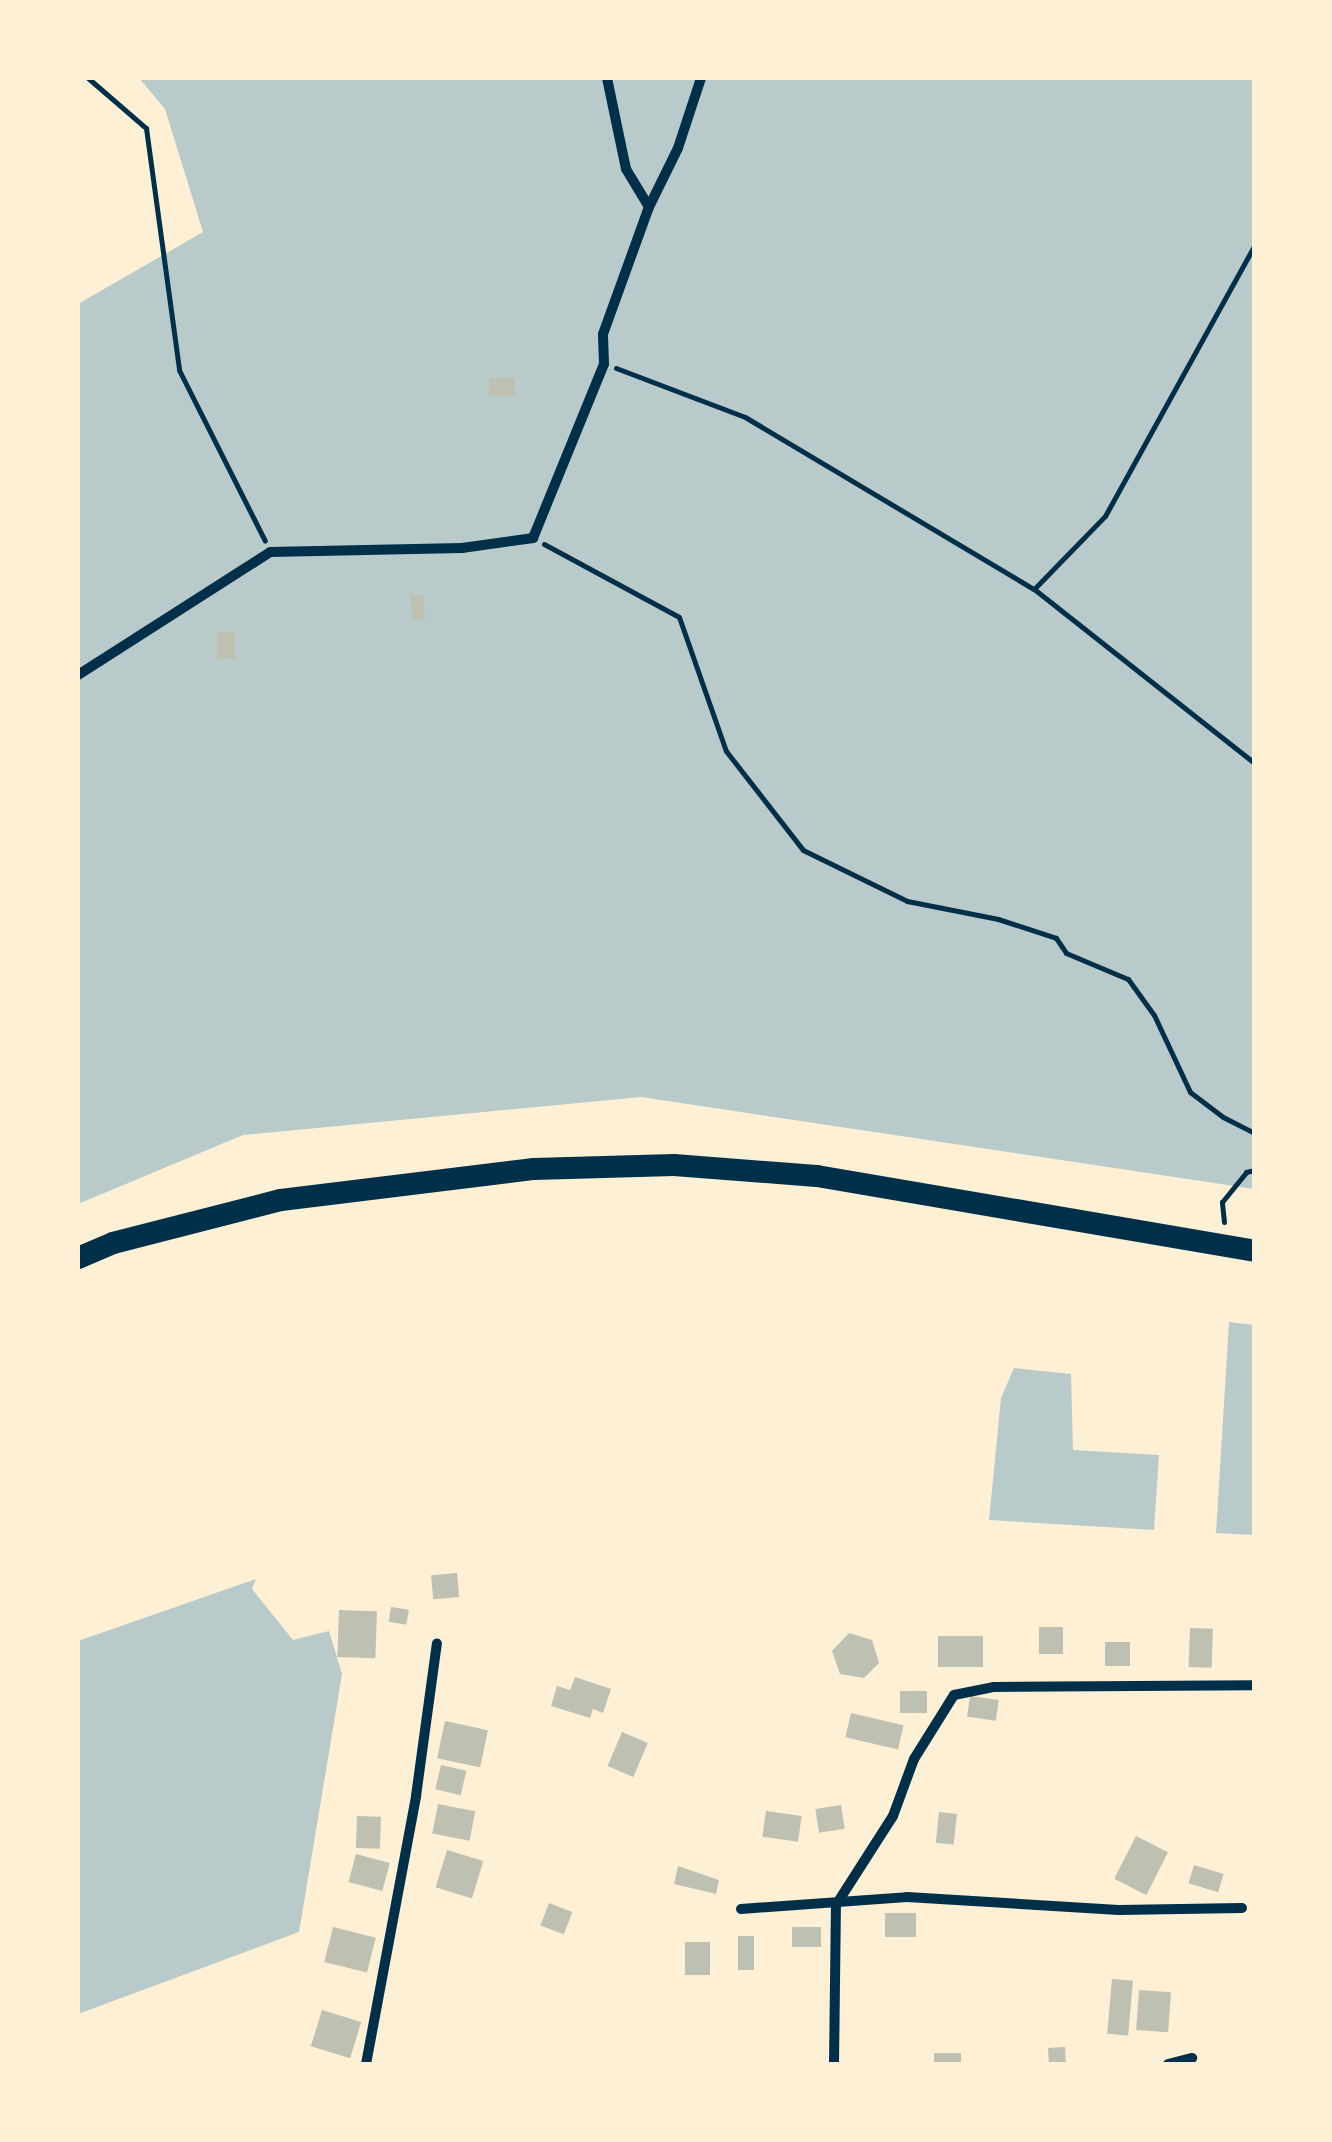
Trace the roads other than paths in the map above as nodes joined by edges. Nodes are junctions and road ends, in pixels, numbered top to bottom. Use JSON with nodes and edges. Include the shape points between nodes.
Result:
{"nodes":[{"id":1,"x":607,"y":78,"type":"edge"},
{"id":2,"x":701,"y":78,"type":"edge"},
{"id":3,"x":650,"y":207,"type":"junction"},
{"id":4,"x":78,"y":675,"type":"edge"},
{"id":5,"x":1254,"y":1251,"type":"edge"},
{"id":6,"x":78,"y":1258,"type":"edge"},
{"id":7,"x":437,"y":1643,"type":"dead end"},
{"id":8,"x":1254,"y":1685,"type":"edge"},
{"id":9,"x":836,"y":1905,"type":"junction"},
{"id":10,"x":1242,"y":1908,"type":"dead end"},
{"id":11,"x":740,"y":1909,"type":"dead end"},
{"id":12,"x":1192,"y":2058,"type":"dead end"},
{"id":13,"x":366,"y":2064,"type":"edge"},
{"id":14,"x":834,"y":2064,"type":"edge"},
{"id":15,"x":1168,"y":2064,"type":"edge"}],
"edges":[{"from":1,"to":3,"type":"street","via":[[626,169]]},
{"from":2,"to":3,"type":"street"},
{"from":3,"to":4,"type":"street","via":[[603,334],[604,364],[533,538],[462,548],[270,552]]},
{"from":5,"to":6,"type":"highway","via":[[818,1176],[674,1165],[534,1169],[281,1200],[112,1243]]},
{"from":7,"to":13,"type":"street"},
{"from":8,"to":9,"type":"street","via":[[994,1686],[954,1695]]},
{"from":9,"to":10,"type":"street","via":[[907,1897],[1119,1910]]},
{"from":9,"to":11,"type":"street"},
{"from":9,"to":14,"type":"street"},
{"from":12,"to":15,"type":"street"}]}
